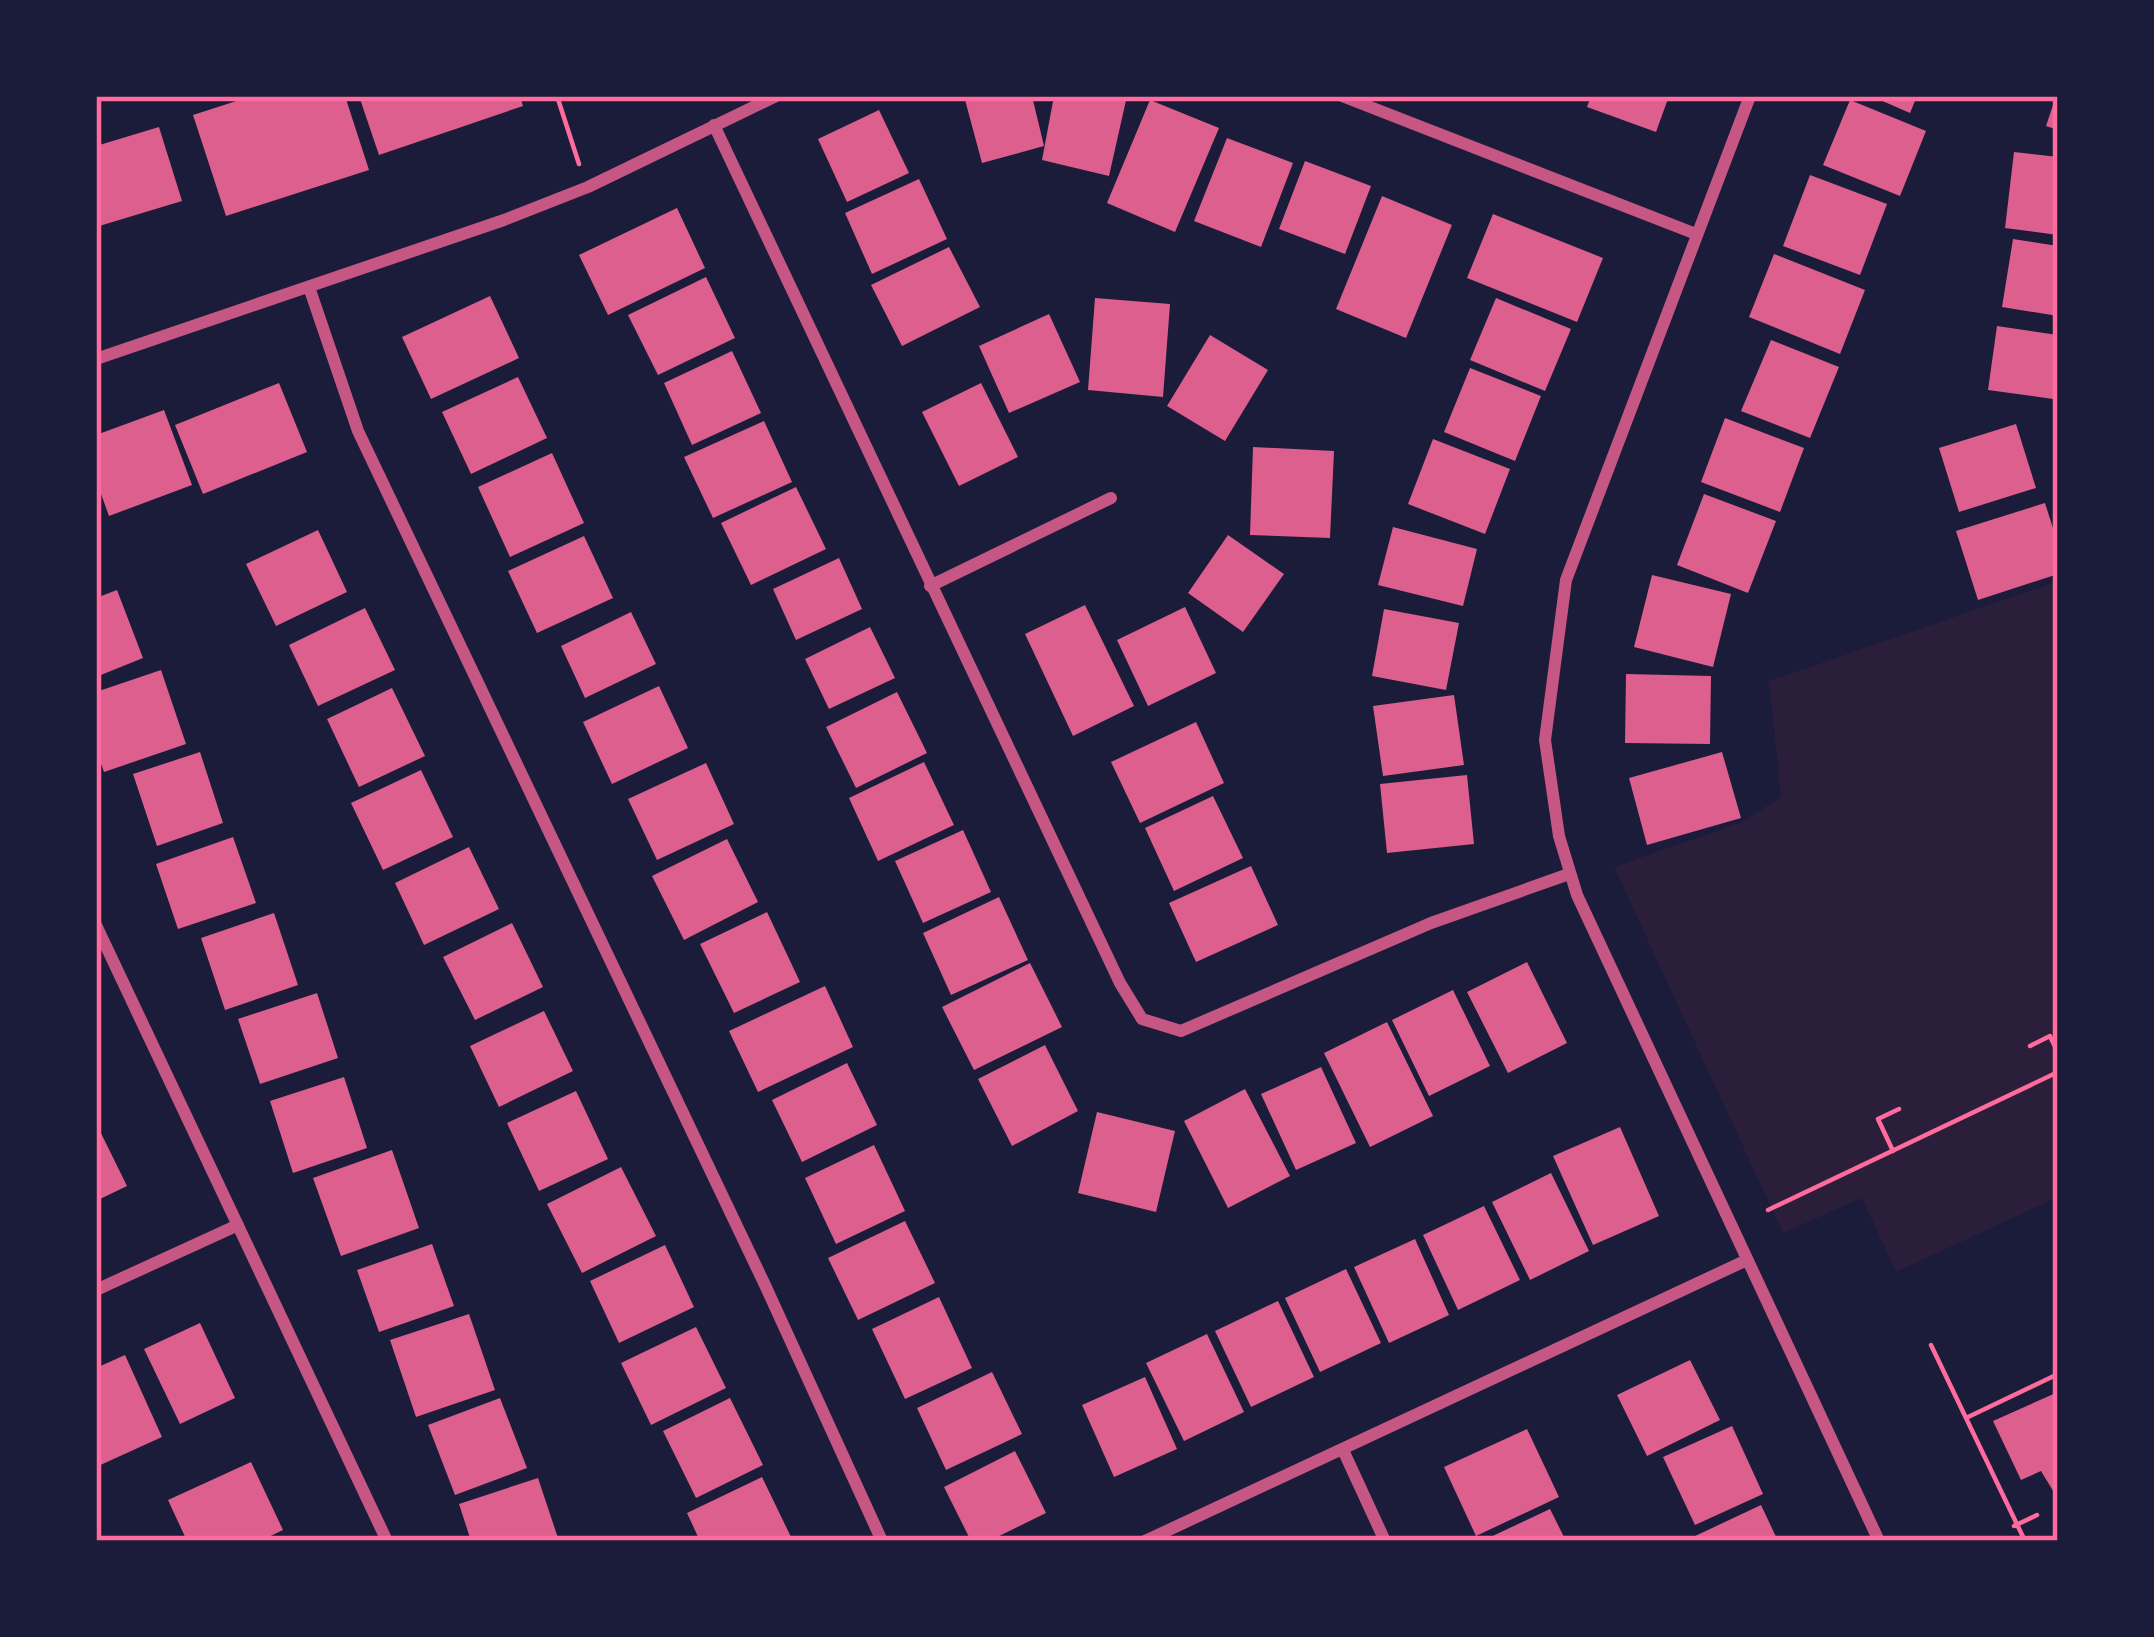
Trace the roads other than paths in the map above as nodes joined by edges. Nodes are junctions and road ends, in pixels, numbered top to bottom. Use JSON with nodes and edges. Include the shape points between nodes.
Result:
{"nodes":[{"id":1,"x":776,"y":96,"type":"edge"},
{"id":2,"x":1342,"y":96,"type":"edge"},
{"id":3,"x":1750,"y":96,"type":"edge"},
{"id":4,"x":714,"y":125,"type":"junction"},
{"id":5,"x":1696,"y":234,"type":"junction"},
{"id":6,"x":309,"y":287,"type":"junction"},
{"id":7,"x":96,"y":359,"type":"edge"},
{"id":8,"x":1111,"y":498,"type":"dead end"},
{"id":9,"x":931,"y":586,"type":"junction"},
{"id":10,"x":1569,"y":874,"type":"junction"},
{"id":11,"x":96,"y":925,"type":"edge"},
{"id":12,"x":238,"y":1225,"type":"junction"},
{"id":13,"x":1747,"y":1260,"type":"junction"},
{"id":14,"x":96,"y":1290,"type":"edge"},
{"id":15,"x":1342,"y":1450,"type":"junction"},
{"id":16,"x":387,"y":1541,"type":"edge"},
{"id":17,"x":882,"y":1541,"type":"edge"},
{"id":18,"x":1145,"y":1541,"type":"edge"},
{"id":19,"x":1385,"y":1541,"type":"edge"},
{"id":20,"x":1879,"y":1541,"type":"edge"}],
"edges":[{"from":1,"to":4,"type":"street"},
{"from":2,"to":5,"type":"street"},
{"from":3,"to":5,"type":"street"},
{"from":4,"to":6,"type":"street","via":[[557,199]]},
{"from":4,"to":9,"type":"street"},
{"from":5,"to":10,"type":"street","via":[[1566,580],[1545,740]]},
{"from":6,"to":7,"type":"street"},
{"from":6,"to":17,"type":"street","via":[[358,431]]},
{"from":8,"to":9,"type":"street"},
{"from":9,"to":10,"type":"street","via":[[1120,983],[1155,1026],[1181,1030],[1431,923]]},
{"from":10,"to":13,"type":"street"},
{"from":11,"to":12,"type":"street"},
{"from":12,"to":14,"type":"street"},
{"from":12,"to":16,"type":"street"},
{"from":13,"to":15,"type":"street"},
{"from":13,"to":20,"type":"street"},
{"from":15,"to":18,"type":"street"},
{"from":15,"to":19,"type":"street"}]}
